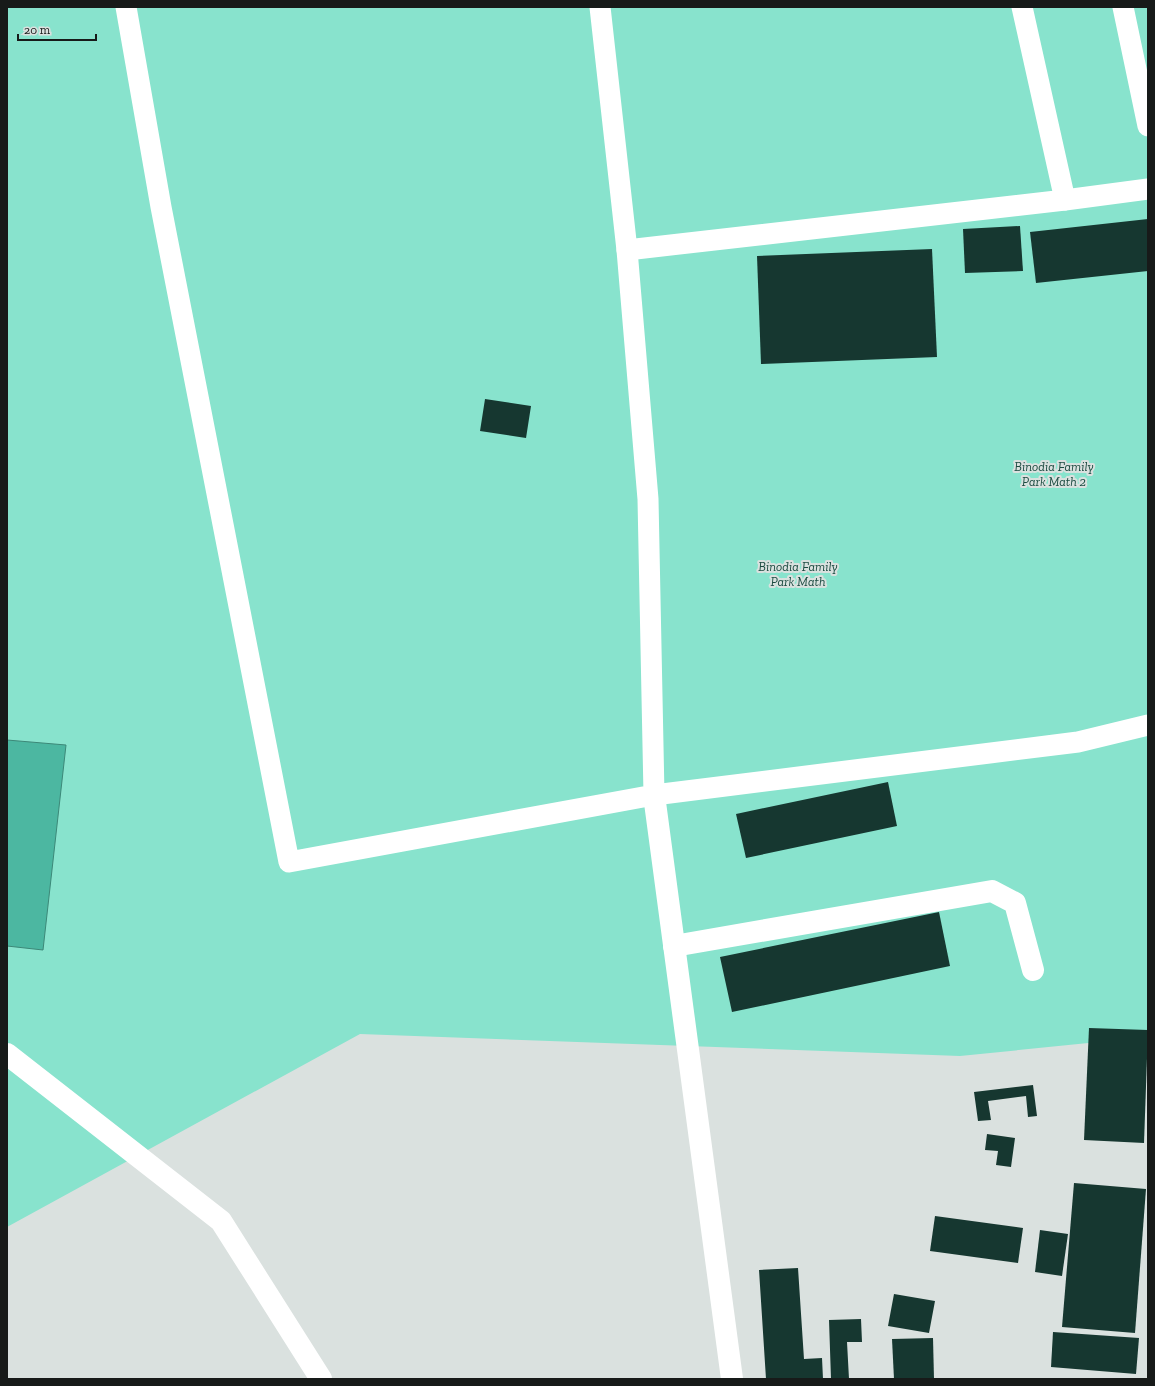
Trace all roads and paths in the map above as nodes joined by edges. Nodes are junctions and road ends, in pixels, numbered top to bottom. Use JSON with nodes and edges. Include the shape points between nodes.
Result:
{"nodes":[{"id":1,"x":126,"y":7,"type":"edge"},
{"id":2,"x":600,"y":7,"type":"edge"},
{"id":3,"x":1022,"y":7,"type":"edge"},
{"id":4,"x":1123,"y":7,"type":"edge"},
{"id":5,"x":1148,"y":126,"type":"edge"},
{"id":6,"x":1148,"y":189,"type":"edge"},
{"id":7,"x":1065,"y":200,"type":"junction"},
{"id":8,"x":627,"y":250,"type":"junction"},
{"id":9,"x":1148,"y":725,"type":"edge"},
{"id":10,"x":654,"y":795,"type":"junction"},
{"id":11,"x":674,"y":946,"type":"junction"},
{"id":12,"x":1033,"y":970,"type":"dead end"},
{"id":13,"x":7,"y":1054,"type":"edge"},
{"id":14,"x":321,"y":1379,"type":"edge"},
{"id":15,"x":732,"y":1379,"type":"edge"}],
"edges":[{"from":1,"to":10,"type":"street","via":[[161,207],[289,862]]},
{"from":2,"to":8,"type":"street"},
{"from":3,"to":7,"type":"street"},
{"from":4,"to":5,"type":"street"},
{"from":6,"to":7,"type":"street"},
{"from":7,"to":8,"type":"street"},
{"from":8,"to":10,"type":"street","via":[[648,499]]},
{"from":9,"to":10,"type":"street","via":[[1078,742]]},
{"from":10,"to":11,"type":"street"},
{"from":11,"to":12,"type":"street","via":[[992,891],[1015,903]]},
{"from":11,"to":15,"type":"street"},
{"from":13,"to":14,"type":"street","via":[[221,1221]]}]}
